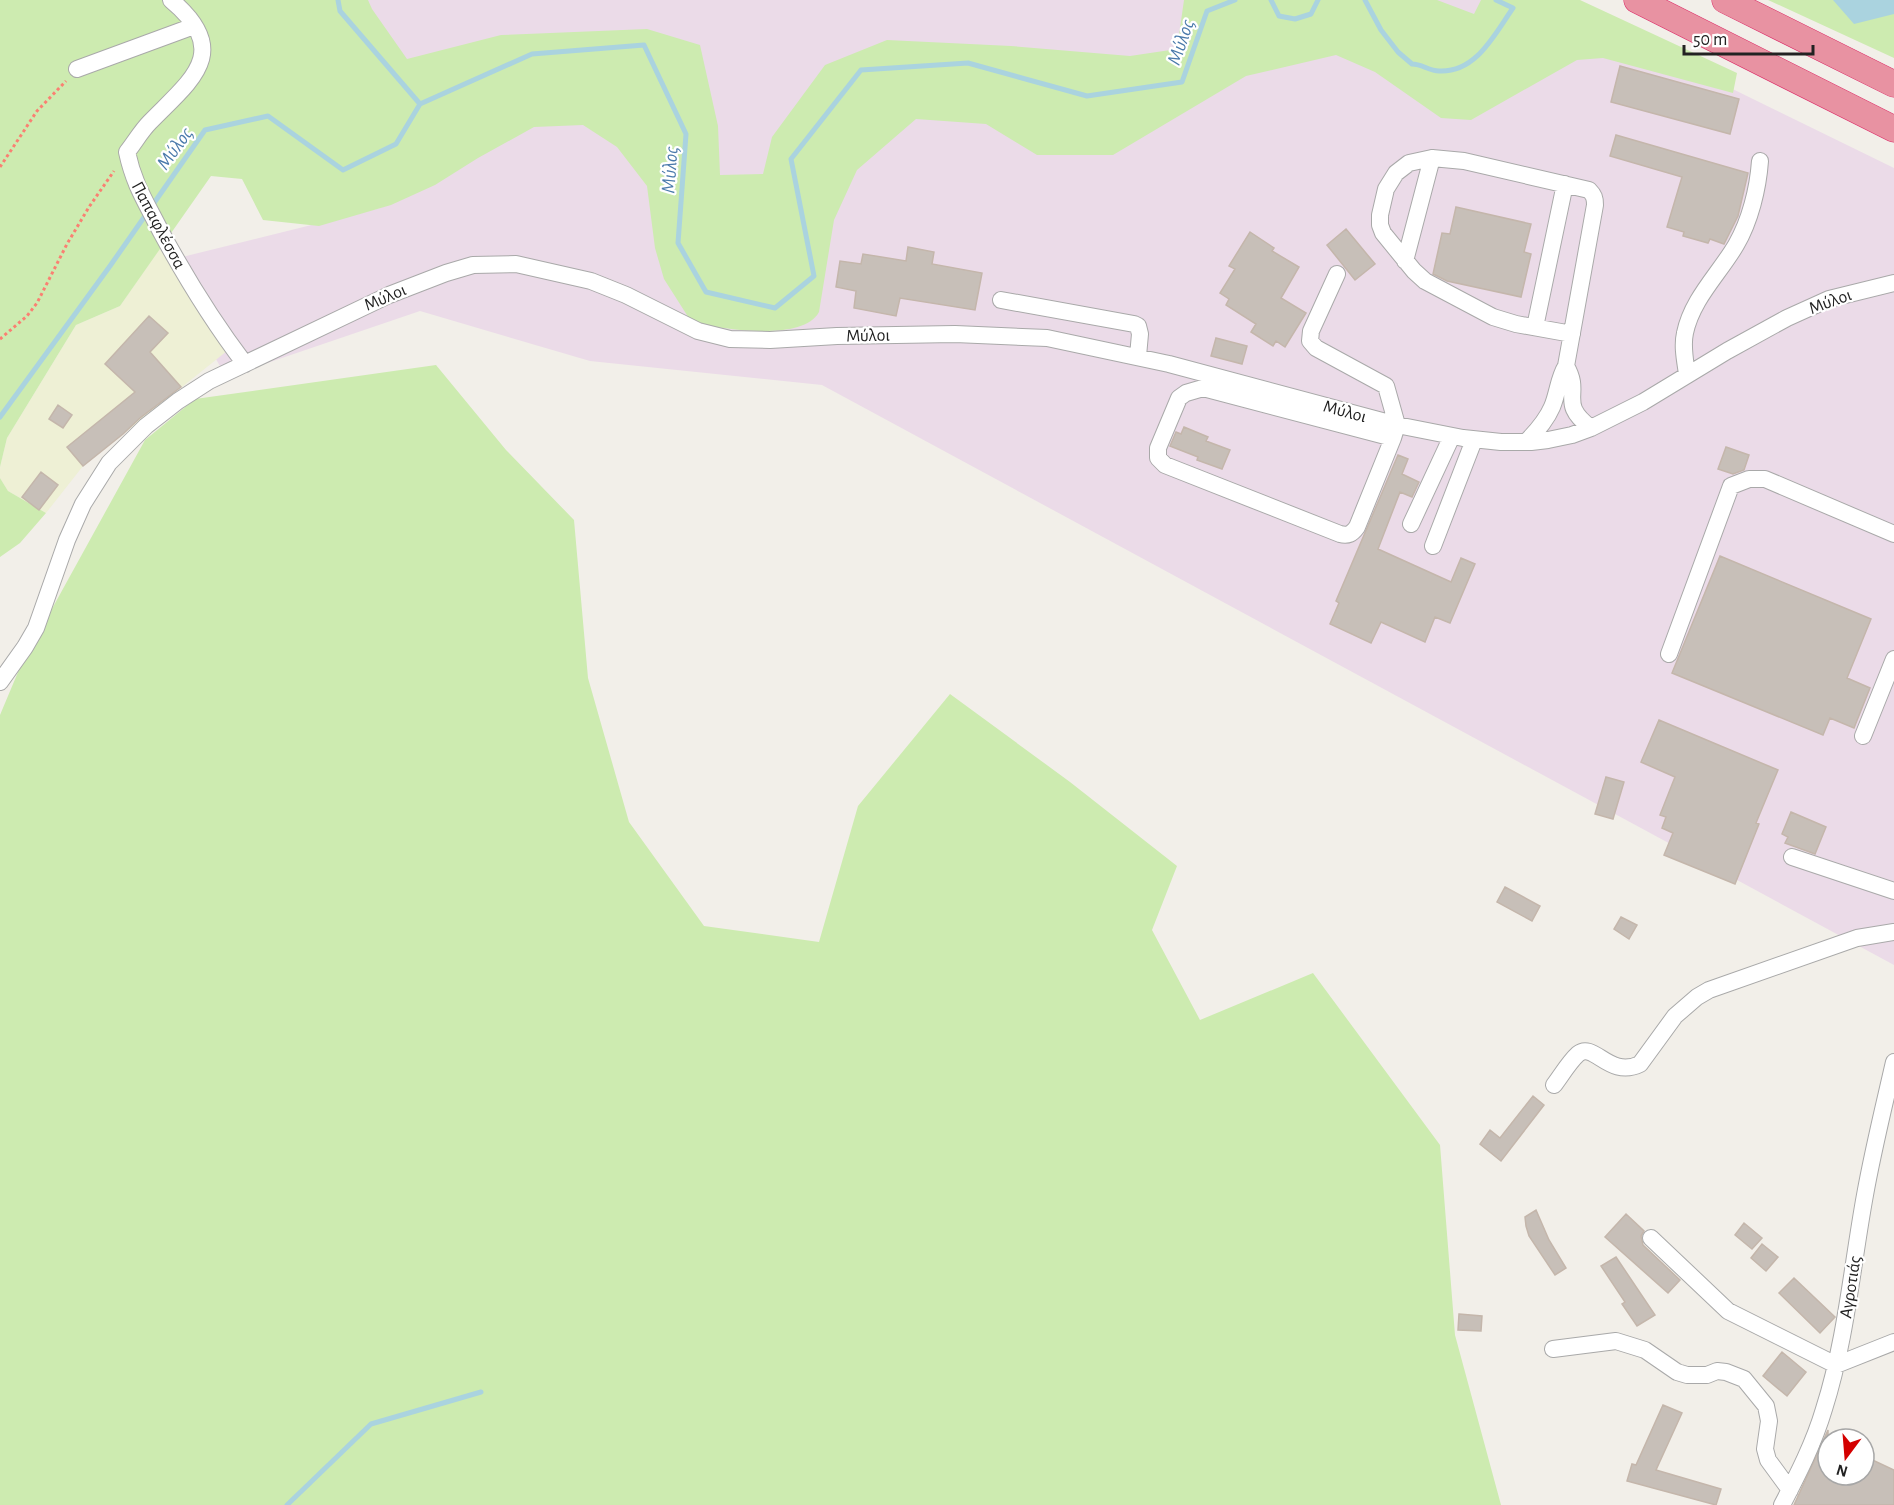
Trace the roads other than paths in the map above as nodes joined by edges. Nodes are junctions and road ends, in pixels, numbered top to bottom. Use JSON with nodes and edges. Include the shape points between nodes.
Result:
{"nodes":[{"id":1,"x":171,"y":0,"type":"edge"},
{"id":2,"x":1637,"y":0,"type":"edge"},
{"id":3,"x":1725,"y":0,"type":"edge"},
{"id":4,"x":194,"y":26,"type":"junction"},
{"id":5,"x":77,"y":69,"type":"road end"},
{"id":6,"x":1894,"y":84,"type":"edge"},
{"id":7,"x":1894,"y":129,"type":"edge"},
{"id":8,"x":1432,"y":158,"type":"junction"},
{"id":9,"x":1760,"y":161,"type":"dead end"},
{"id":10,"x":1565,"y":184,"type":"junction"},
{"id":11,"x":1405,"y":261,"type":"junction"},
{"id":12,"x":1337,"y":274,"type":"dead end"},
{"id":13,"x":1894,"y":283,"type":"edge"},
{"id":14,"x":1001,"y":300,"type":"dead end"},
{"id":15,"x":1535,"y":327,"type":"junction"},
{"id":16,"x":1572,"y":334,"type":"junction"},
{"id":17,"x":1138,"y":356,"type":"junction"},
{"id":18,"x":245,"y":364,"type":"junction"},
{"id":19,"x":1566,"y":366,"type":"junction"},
{"id":20,"x":1687,"y":374,"type":"junction"},
{"id":21,"x":1591,"y":428,"type":"junction"},
{"id":22,"x":1395,"y":431,"type":"junction"},
{"id":23,"x":1452,"y":436,"type":"junction"},
{"id":24,"x":1474,"y":440,"type":"junction"},
{"id":25,"x":1526,"y":442,"type":"junction"},
{"id":26,"x":1411,"y":524,"type":"dead end"},
{"id":27,"x":1894,"y":534,"type":"edge"},
{"id":28,"x":1433,"y":546,"type":"dead end"},
{"id":29,"x":1669,"y":654,"type":"dead end"},
{"id":30,"x":1894,"y":660,"type":"edge"},
{"id":31,"x":0,"y":682,"type":"edge"},
{"id":32,"x":1863,"y":736,"type":"dead end"},
{"id":33,"x":1792,"y":857,"type":"dead end"},
{"id":34,"x":1894,"y":891,"type":"edge"},
{"id":35,"x":1894,"y":932,"type":"edge"},
{"id":36,"x":1894,"y":1062,"type":"edge"},
{"id":37,"x":1554,"y":1085,"type":"dead end"},
{"id":38,"x":1651,"y":1238,"type":"dead end"},
{"id":39,"x":1894,"y":1342,"type":"edge"},
{"id":40,"x":1553,"y":1349,"type":"dead end"},
{"id":41,"x":1836,"y":1365,"type":"junction"},
{"id":42,"x":1786,"y":1498,"type":"edge"}],
"edges":[{"from":1,"to":4,"type":"street"},
{"from":2,"to":7,"type":"highway"},
{"from":3,"to":6,"type":"highway"},
{"from":4,"to":5,"type":"street"},
{"from":4,"to":18,"type":"street","name":"Παπαφλέσσα","via":[[203,42],[197,71],[127,152],[138,190],[211,318]]},
{"from":8,"to":10,"type":"street","via":[[1464,161]]},
{"from":8,"to":11,"type":"street"},
{"from":8,"to":11,"type":"street","via":[[1402,167],[1384,193],[1381,229]]},
{"from":9,"to":20,"type":"street","via":[[1754,198],[1739,239],[1690,317],[1684,342]]},
{"from":10,"to":15,"type":"street"},
{"from":10,"to":16,"type":"street","via":[[1589,190],[1595,199]]},
{"from":11,"to":15,"type":"street","via":[[1425,281],[1484,313]]},
{"from":12,"to":22,"type":"street","via":[[1310,341],[1386,386]]},
{"from":13,"to":20,"type":"street","name":"Μύλοι","via":[[1829,299]]},
{"from":14,"to":17,"type":"street","via":[[1134,324],[1140,330]]},
{"from":15,"to":16,"type":"street"},
{"from":16,"to":19,"type":"street"},
{"from":17,"to":18,"type":"street","name":"Μύλοι","via":[[1062,340],[1013,335],[730,339],[698,331],[626,294],[591,281],[532,266],[502,263],[473,265],[427,279]]},
{"from":17,"to":22,"type":"street","name":"Μύλοι"},
{"from":18,"to":31,"type":"street","name":"Μύλοι","via":[[178,401],[139,433],[104,470],[76,519],[36,628]]},
{"from":19,"to":21,"type":"street","via":[[1572,378],[1573,410]]},
{"from":19,"to":25,"type":"street","via":[[1549,413]]},
{"from":20,"to":21,"type":"street","name":"Μύλοι"},
{"from":21,"to":25,"type":"street","name":"Μύλοι","via":[[1564,437]]},
{"from":22,"to":22,"type":"street","via":[[1357,527],[1345,535],[1165,465],[1157,453],[1179,398],[1203,388]]},
{"from":22,"to":23,"type":"street","name":"Μύλοι"},
{"from":23,"to":24,"type":"street","name":"Μύλοι"},
{"from":23,"to":26,"type":"street"},
{"from":24,"to":25,"type":"street","name":"Μύλοι"},
{"from":24,"to":28,"type":"street"},
{"from":27,"to":29,"type":"street","via":[[1765,479],[1749,479],[1731,486]]},
{"from":30,"to":32,"type":"street"},
{"from":33,"to":34,"type":"street"},
{"from":35,"to":37,"type":"street","via":[[1857,938],[1709,990],[1675,1016],[1640,1064],[1623,1069],[1591,1052],[1583,1052]]},
{"from":36,"to":41,"type":"street","name":"Αγροτιάς","via":[[1865,1194]]},
{"from":38,"to":41,"type":"street","via":[[1728,1311]]},
{"from":39,"to":41,"type":"street"},
{"from":40,"to":42,"type":"street","via":[[1616,1341],[1645,1350],[1687,1375],[1717,1371],[1744,1379],[1766,1406],[1765,1449]]},
{"from":41,"to":42,"type":"street","name":"Αγροτιάς","via":[[1810,1448]]}]}
